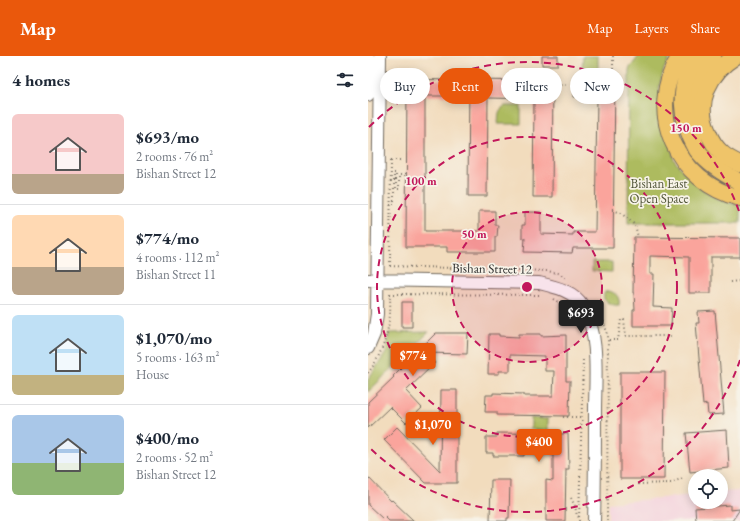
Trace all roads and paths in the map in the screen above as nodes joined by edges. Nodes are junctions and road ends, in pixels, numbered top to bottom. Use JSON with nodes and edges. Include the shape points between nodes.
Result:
{"nodes":[{"id":1,"x":368,"y":56,"type":"edge"},
{"id":2,"x":380,"y":56,"type":"edge"},
{"id":3,"x":613,"y":56,"type":"edge"},
{"id":4,"x":680,"y":56,"type":"edge"},
{"id":5,"x":697,"y":56,"type":"edge"},
{"id":6,"x":714,"y":56,"type":"edge"},
{"id":7,"x":736,"y":56,"type":"edge"},
{"id":8,"x":613,"y":68,"type":"edge"},
{"id":9,"x":368,"y":95,"type":"edge"},
{"id":10,"x":697,"y":150,"type":"junction"},
{"id":11,"x":391,"y":160,"type":"dead end"},
{"id":12,"x":407,"y":160,"type":"dead end"},
{"id":13,"x":740,"y":164,"type":"edge"},
{"id":14,"x":407,"y":175,"type":"dead end"},
{"id":15,"x":740,"y":182,"type":"edge"},
{"id":16,"x":740,"y":198,"type":"edge"},
{"id":17,"x":390,"y":205,"type":"dead end"},
{"id":18,"x":614,"y":210,"type":"dead end"},
{"id":19,"x":638,"y":237,"type":"dead end"},
{"id":20,"x":390,"y":266,"type":"dead end"},
{"id":21,"x":372,"y":280,"type":"edge"},
{"id":22,"x":571,"y":281,"type":"dead end"},
{"id":23,"x":740,"y":281,"type":"edge"},
{"id":24,"x":730,"y":282,"type":"dead end"},
{"id":25,"x":390,"y":294,"type":"dead end"},
{"id":26,"x":546,"y":296,"type":"dead end"},
{"id":27,"x":551,"y":298,"type":"dead end"},
{"id":28,"x":593,"y":300,"type":"dead end"},
{"id":29,"x":577,"y":319,"type":"dead end"},
{"id":30,"x":673,"y":336,"type":"dead end"},
{"id":31,"x":609,"y":340,"type":"junction"},
{"id":32,"x":368,"y":348,"type":"edge"},
{"id":33,"x":584,"y":354,"type":"dead end"},
{"id":34,"x":563,"y":417,"type":"dead end"},
{"id":35,"x":582,"y":417,"type":"junction"},
{"id":36,"x":683,"y":478,"type":"dead end"},
{"id":37,"x":638,"y":484,"type":"dead end"},
{"id":38,"x":571,"y":498,"type":"dead end"},
{"id":39,"x":579,"y":517,"type":"junction"},
{"id":40,"x":579,"y":521,"type":"edge"},
{"id":41,"x":594,"y":521,"type":"edge"},
{"id":42,"x":607,"y":521,"type":"edge"}],
"edges":[{"from":1,"to":9,"type":"street"},
{"from":2,"to":21,"type":"street"},
{"from":3,"to":8,"type":"path"},
{"from":4,"to":16,"type":"main road","via":[[674,65],[667,87],[665,110],[671,139],[685,163],[702,181],[721,192]]},
{"from":5,"to":10,"type":"main road","via":[[688,73],[682,102],[684,121]]},
{"from":6,"to":10,"type":"main road","via":[[699,76],[691,99],[692,129]]},
{"from":7,"to":13,"type":"main road","via":[[713,76],[703,100],[703,113],[705,127],[712,142],[721,152]]},
{"from":10,"to":15,"type":"main road","via":[[716,168]]},
{"from":11,"to":12,"type":"path"},
{"from":14,"to":17,"type":"path","via":[[399,175],[399,189],[396,189],[394,173],[394,205]]},
{"from":18,"to":19,"type":"path","via":[[635,225]]},
{"from":20,"to":22,"type":"path","via":[[546,271],[558,273]]},
{"from":21,"to":32,"type":"street","via":[[377,314],[374,334]]},
{"from":21,"to":41,"type":"street","name":"Bishan Street 12","via":[[539,283],[560,287],[583,305],[592,329],[595,357]]},
{"from":23,"to":24,"type":"path"},
{"from":25,"to":26,"type":"path"},
{"from":27,"to":29,"type":"path","via":[[570,309]]},
{"from":28,"to":31,"type":"path","via":[[600,311]]},
{"from":30,"to":31,"type":"path","via":[[626,336],[624,320],[621,320],[618,340]]},
{"from":31,"to":42,"type":"path"},
{"from":33,"to":35,"type":"path"},
{"from":34,"to":35,"type":"path"},
{"from":35,"to":39,"type":"path"},
{"from":36,"to":37,"type":"path","via":[[671,484]]},
{"from":38,"to":39,"type":"path"},
{"from":39,"to":40,"type":"path"}]}
